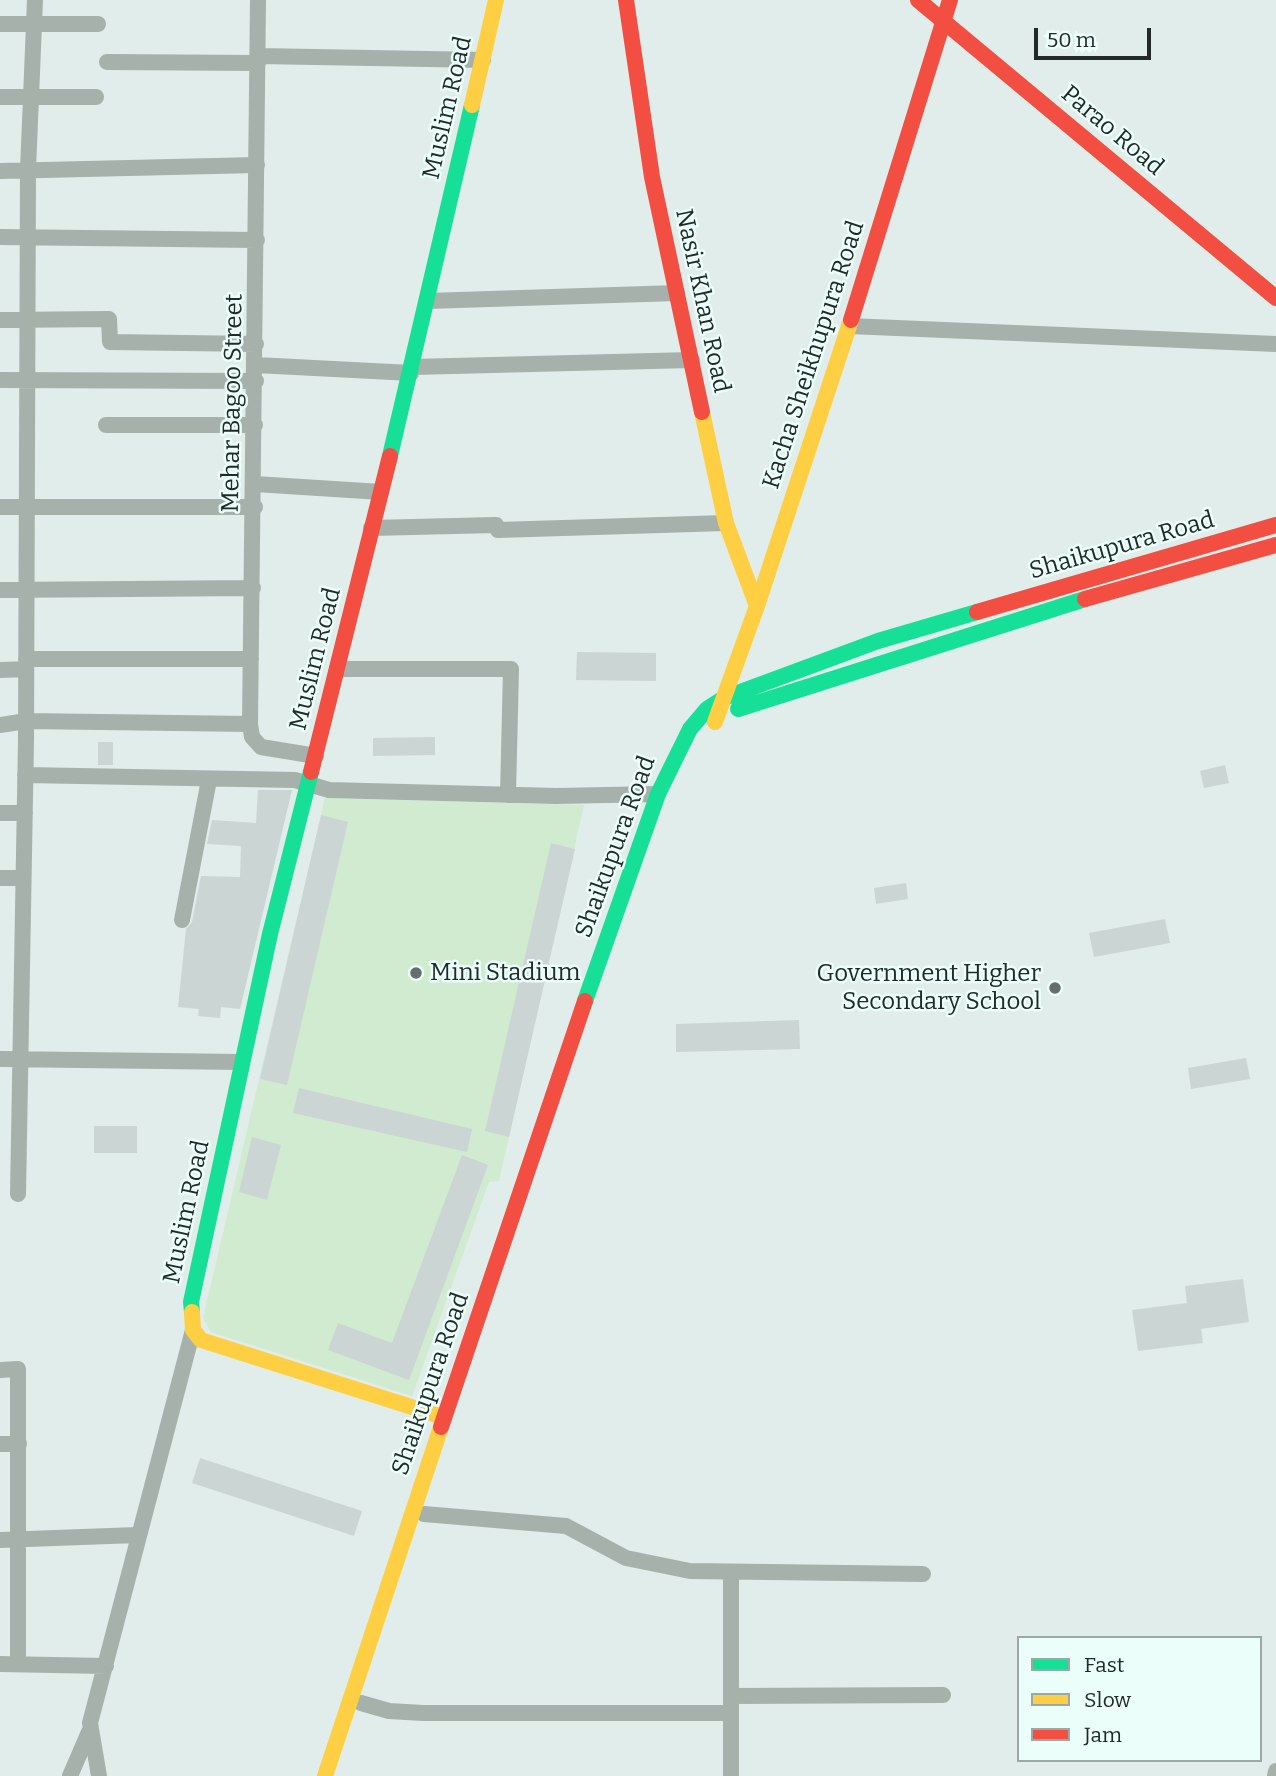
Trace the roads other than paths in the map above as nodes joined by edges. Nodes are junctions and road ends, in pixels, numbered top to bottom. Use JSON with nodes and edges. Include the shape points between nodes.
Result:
{"nodes":[{"id":1,"x":35,"y":0,"type":"edge"},
{"id":2,"x":258,"y":0,"type":"edge"},
{"id":3,"x":496,"y":0,"type":"edge"},
{"id":4,"x":626,"y":0,"type":"edge"},
{"id":5,"x":918,"y":0,"type":"edge"},
{"id":6,"x":950,"y":0,"type":"edge"},
{"id":7,"x":943,"y":20,"type":"junction"},
{"id":8,"x":34,"y":23,"type":"junction"},
{"id":9,"x":0,"y":24,"type":"edge"},
{"id":10,"x":98,"y":24,"type":"dead end"},
{"id":11,"x":258,"y":60,"type":"junction"},
{"id":12,"x":482,"y":60,"type":"junction"},
{"id":13,"x":107,"y":62,"type":"dead end"},
{"id":14,"x":0,"y":97,"type":"edge"},
{"id":15,"x":96,"y":97,"type":"dead end"},
{"id":16,"x":31,"y":98,"type":"junction"},
{"id":17,"x":257,"y":165,"type":"junction"},
{"id":18,"x":28,"y":170,"type":"junction"},
{"id":19,"x":0,"y":171,"type":"edge"},
{"id":20,"x":0,"y":237,"type":"edge"},
{"id":21,"x":28,"y":237,"type":"junction"},
{"id":22,"x":257,"y":240,"type":"junction"},
{"id":23,"x":677,"y":293,"type":"junction"},
{"id":24,"x":1276,"y":298,"type":"edge"},
{"id":25,"x":427,"y":301,"type":"junction"},
{"id":26,"x":0,"y":320,"type":"edge"},
{"id":27,"x":27,"y":320,"type":"junction"},
{"id":28,"x":849,"y":326,"type":"junction"},
{"id":29,"x":256,"y":344,"type":"junction"},
{"id":30,"x":1276,"y":344,"type":"edge"},
{"id":31,"x":692,"y":360,"type":"junction"},
{"id":32,"x":412,"y":370,"type":"junction"},
{"id":33,"x":256,"y":373,"type":"junction"},
{"id":34,"x":0,"y":380,"type":"edge"},
{"id":35,"x":27,"y":380,"type":"junction"},
{"id":36,"x":106,"y":425,"type":"dead end"},
{"id":37,"x":255,"y":425,"type":"junction"},
{"id":38,"x":255,"y":484,"type":"junction"},
{"id":39,"x":381,"y":492,"type":"junction"},
{"id":40,"x":0,"y":507,"type":"edge"},
{"id":41,"x":26,"y":507,"type":"junction"},
{"id":42,"x":255,"y":507,"type":"junction"},
{"id":43,"x":726,"y":523,"type":"junction"},
{"id":44,"x":1276,"y":525,"type":"edge"},
{"id":45,"x":371,"y":528,"type":"junction"},
{"id":46,"x":1276,"y":545,"type":"edge"},
{"id":47,"x":253,"y":588,"type":"junction"},
{"id":48,"x":0,"y":590,"type":"edge"},
{"id":49,"x":26,"y":590,"type":"junction"},
{"id":50,"x":757,"y":606,"type":"junction"},
{"id":51,"x":251,"y":659,"type":"junction"},
{"id":52,"x":26,"y":664,"type":"junction"},
{"id":53,"x":337,"y":669,"type":"junction"},
{"id":54,"x":0,"y":670,"type":"edge"},
{"id":55,"x":724,"y":698,"type":"junction"},
{"id":56,"x":26,"y":721,"type":"junction"},
{"id":57,"x":715,"y":722,"type":"junction"},
{"id":58,"x":250,"y":724,"type":"junction"},
{"id":59,"x":0,"y":725,"type":"edge"},
{"id":60,"x":316,"y":756,"type":"junction"},
{"id":61,"x":25,"y":775,"type":"junction"},
{"id":62,"x":209,"y":780,"type":"junction"},
{"id":63,"x":307,"y":782,"type":"junction"},
{"id":64,"x":658,"y":794,"type":"junction"},
{"id":65,"x":508,"y":795,"type":"junction"},
{"id":66,"x":0,"y":813,"type":"edge"},
{"id":67,"x":24,"y":813,"type":"junction"},
{"id":68,"x":0,"y":878,"type":"edge"},
{"id":69,"x":23,"y":878,"type":"junction"},
{"id":70,"x":182,"y":920,"type":"dead end"},
{"id":71,"x":0,"y":1059,"type":"edge"},
{"id":72,"x":19,"y":1059,"type":"junction"},
{"id":73,"x":242,"y":1062,"type":"junction"},
{"id":74,"x":18,"y":1194,"type":"dead end"},
{"id":75,"x":193,"y":1330,"type":"junction"},
{"id":76,"x":0,"y":1370,"type":"edge"},
{"id":77,"x":443,"y":1417,"type":"junction"},
{"id":78,"x":0,"y":1444,"type":"edge"},
{"id":79,"x":19,"y":1444,"type":"junction"},
{"id":80,"x":425,"y":1514,"type":"junction"},
{"id":81,"x":137,"y":1535,"type":"junction"},
{"id":82,"x":0,"y":1540,"type":"edge"},
{"id":83,"x":19,"y":1540,"type":"junction"},
{"id":84,"x":732,"y":1574,"type":"junction"},
{"id":85,"x":923,"y":1574,"type":"dead end"},
{"id":86,"x":0,"y":1664,"type":"edge"},
{"id":87,"x":18,"y":1664,"type":"junction"},
{"id":88,"x":106,"y":1666,"type":"junction"},
{"id":89,"x":943,"y":1695,"type":"dead end"},
{"id":90,"x":731,"y":1696,"type":"junction"},
{"id":91,"x":361,"y":1703,"type":"junction"},
{"id":92,"x":731,"y":1713,"type":"junction"},
{"id":93,"x":89,"y":1732,"type":"junction"},
{"id":94,"x":1276,"y":1771,"type":"edge"},
{"id":95,"x":70,"y":1776,"type":"edge"},
{"id":96,"x":99,"y":1776,"type":"edge"},
{"id":97,"x":325,"y":1776,"type":"edge"},
{"id":98,"x":339,"y":1776,"type":"edge"},
{"id":99,"x":731,"y":1776,"type":"edge"},
{"id":100,"x":1275,"y":1776,"type":"edge"}],
"edges":[{"from":1,"to":8,"type":"street"},
{"from":2,"to":11,"type":"street","name":"Mehar Bagoo Street"},
{"from":3,"to":12,"type":"main road","name":"Muslim Road"},
{"from":4,"to":23,"type":"main road","name":"Nasir Khan Road","via":[[652,177]]},
{"from":5,"to":7,"type":"main road","name":"Parao Road"},
{"from":6,"to":7,"type":"main road","name":"Kacha Sheikhupura Road"},
{"from":7,"to":24,"type":"main road","name":"Parao Road"},
{"from":7,"to":28,"type":"main road","name":"Kacha Sheikhupura Road"},
{"from":8,"to":9,"type":"street"},
{"from":8,"to":10,"type":"street"},
{"from":8,"to":16,"type":"street"},
{"from":11,"to":12,"type":"street"},
{"from":11,"to":13,"type":"street"},
{"from":11,"to":17,"type":"street","name":"Mehar Bagoo Street"},
{"from":12,"to":25,"type":"main road","name":"Muslim Road"},
{"from":14,"to":16,"type":"street"},
{"from":15,"to":16,"type":"street"},
{"from":16,"to":18,"type":"street"},
{"from":17,"to":18,"type":"street"},
{"from":17,"to":22,"type":"street","name":"Mehar Bagoo Street"},
{"from":18,"to":19,"type":"street"},
{"from":18,"to":21,"type":"street"},
{"from":20,"to":21,"type":"street"},
{"from":21,"to":22,"type":"street"},
{"from":21,"to":27,"type":"street"},
{"from":22,"to":29,"type":"street","name":"Mehar Bagoo Street"},
{"from":23,"to":25,"type":"street"},
{"from":23,"to":31,"type":"main road","name":"Nasir Khan Road"},
{"from":25,"to":32,"type":"main road","name":"Muslim Road"},
{"from":26,"to":27,"type":"street"},
{"from":27,"to":29,"type":"street","via":[[109,319],[110,342]]},
{"from":27,"to":35,"type":"street"},
{"from":28,"to":30,"type":"street"},
{"from":28,"to":50,"type":"main road","name":"Kacha Sheikhupura Road"},
{"from":29,"to":33,"type":"street","name":"Mehar Bagoo Street"},
{"from":31,"to":32,"type":"street"},
{"from":31,"to":43,"type":"main road","name":"Nasir Khan Road"},
{"from":32,"to":33,"type":"street"},
{"from":32,"to":39,"type":"main road","name":"Muslim Road"},
{"from":33,"to":35,"type":"street"},
{"from":33,"to":37,"type":"street","name":"Mehar Bagoo Street"},
{"from":34,"to":35,"type":"street"},
{"from":35,"to":41,"type":"street"},
{"from":36,"to":37,"type":"street"},
{"from":37,"to":38,"type":"street","name":"Mehar Bagoo Street"},
{"from":38,"to":39,"type":"street"},
{"from":38,"to":42,"type":"street","name":"Mehar Bagoo Street"},
{"from":39,"to":45,"type":"main road","name":"Muslim Road"},
{"from":40,"to":41,"type":"street"},
{"from":41,"to":42,"type":"street"},
{"from":41,"to":49,"type":"street"},
{"from":42,"to":47,"type":"street","name":"Mehar Bagoo Street"},
{"from":43,"to":45,"type":"street","via":[[498,530],[496,525]]},
{"from":43,"to":50,"type":"main road","name":"Nasir Khan Road"},
{"from":44,"to":55,"type":"main road","name":"Shaikupura Road","via":[[878,642]]},
{"from":45,"to":53,"type":"main road","name":"Muslim Road"},
{"from":46,"to":57,"type":"main road","name":"Shaikupura Road","via":[[1011,621],[733,711]]},
{"from":47,"to":49,"type":"street"},
{"from":47,"to":51,"type":"street","name":"Mehar Bagoo Street"},
{"from":48,"to":49,"type":"street"},
{"from":49,"to":52,"type":"street"},
{"from":50,"to":55,"type":"main road","name":"Kacha Sheikhupura Road"},
{"from":51,"to":52,"type":"street"},
{"from":51,"to":58,"type":"street","name":"Mehar Bagoo Street"},
{"from":52,"to":54,"type":"street"},
{"from":52,"to":56,"type":"street"},
{"from":53,"to":60,"type":"main road","name":"Muslim Road"},
{"from":53,"to":65,"type":"street","via":[[511,669]]},
{"from":55,"to":57,"type":"main road","name":"Kacha Sheikhupura Road"},
{"from":55,"to":64,"type":"main road","name":"Shaikupura Road","via":[[690,729]]},
{"from":56,"to":58,"type":"street"},
{"from":56,"to":59,"type":"street"},
{"from":56,"to":61,"type":"street"},
{"from":57,"to":80,"type":"main road","name":"Shaikupura Road","via":[[700,737],[670,798]]},
{"from":58,"to":60,"type":"street","via":[[252,737],[261,747]]},
{"from":60,"to":63,"type":"main road","name":"Muslim Road"},
{"from":61,"to":62,"type":"street"},
{"from":61,"to":67,"type":"street"},
{"from":62,"to":63,"type":"street"},
{"from":62,"to":70,"type":"street"},
{"from":63,"to":65,"type":"street","via":[[329,790]]},
{"from":63,"to":73,"type":"main road","name":"Muslim Road"},
{"from":64,"to":65,"type":"street"},
{"from":64,"to":77,"type":"main road","name":"Shaikupura Road"},
{"from":66,"to":67,"type":"street"},
{"from":67,"to":69,"type":"street"},
{"from":68,"to":69,"type":"street"},
{"from":69,"to":72,"type":"street"},
{"from":71,"to":72,"type":"street"},
{"from":72,"to":73,"type":"street"},
{"from":72,"to":74,"type":"street"},
{"from":73,"to":75,"type":"main road","name":"Muslim Road","via":[[191,1302]]},
{"from":75,"to":77,"type":"main road","via":[[201,1340]]},
{"from":75,"to":81,"type":"street","name":"Muslim Road"},
{"from":76,"to":79,"type":"street","via":[[18,1369]]},
{"from":77,"to":97,"type":"main road","name":"Shaikupura Road"},
{"from":78,"to":79,"type":"street"},
{"from":79,"to":83,"type":"street"},
{"from":80,"to":84,"type":"street","via":[[565,1526],[637,1562]]},
{"from":80,"to":91,"type":"main road","name":"Shaikupura Road"},
{"from":81,"to":83,"type":"street"},
{"from":81,"to":88,"type":"street","name":"Muslim Road"},
{"from":82,"to":83,"type":"street"},
{"from":83,"to":87,"type":"street"},
{"from":84,"to":85,"type":"street"},
{"from":84,"to":90,"type":"street"},
{"from":86,"to":87,"type":"street"},
{"from":87,"to":88,"type":"street"},
{"from":88,"to":93,"type":"street","name":"Muslim Road"},
{"from":89,"to":90,"type":"street"},
{"from":90,"to":92,"type":"street"},
{"from":91,"to":92,"type":"street","via":[[423,1713]]},
{"from":91,"to":98,"type":"main road","name":"Shaikupura Road"},
{"from":92,"to":99,"type":"street"},
{"from":93,"to":95,"type":"street"},
{"from":93,"to":96,"type":"street","name":"Muslim Road"},
{"from":94,"to":100,"type":"street"}]}
